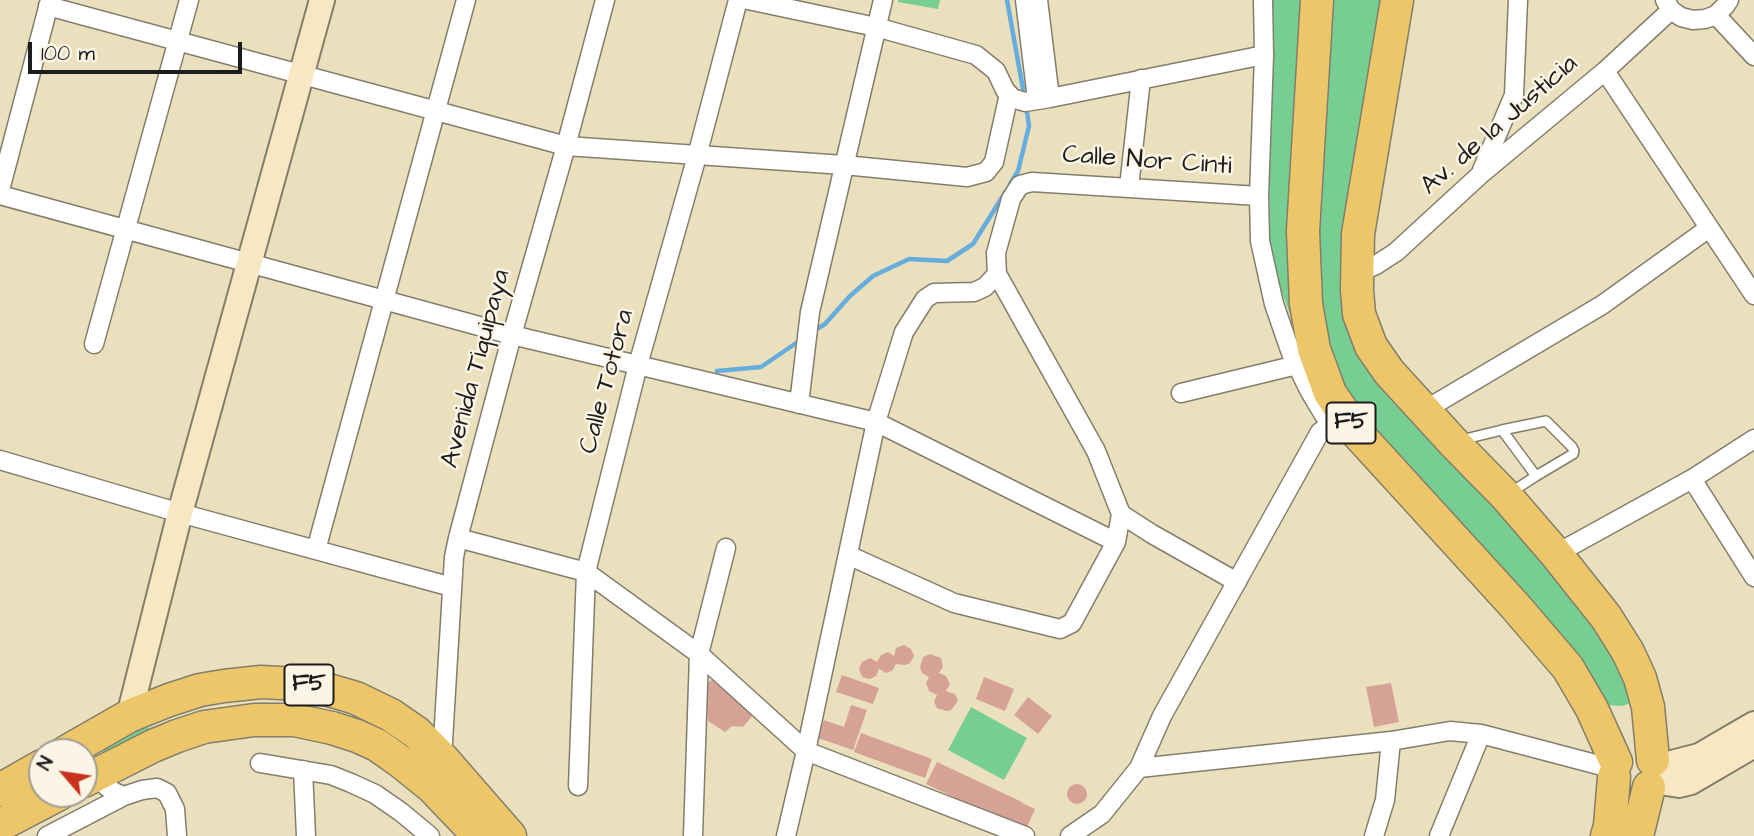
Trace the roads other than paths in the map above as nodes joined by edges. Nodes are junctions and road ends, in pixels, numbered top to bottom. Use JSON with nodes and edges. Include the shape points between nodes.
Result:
{"nodes":[{"id":1,"x":189,"y":0,"type":"edge"},
{"id":2,"x":322,"y":0,"type":"edge"},
{"id":3,"x":466,"y":0,"type":"edge"},
{"id":4,"x":605,"y":0,"type":"edge"},
{"id":5,"x":738,"y":0,"type":"edge"},
{"id":6,"x":748,"y":0,"type":"edge"},
{"id":7,"x":883,"y":0,"type":"edge"},
{"id":8,"x":1025,"y":0,"type":"edge"},
{"id":9,"x":1038,"y":0,"type":"edge"},
{"id":10,"x":1263,"y":0,"type":"edge"},
{"id":11,"x":1317,"y":0,"type":"edge"},
{"id":12,"x":1397,"y":0,"type":"edge"},
{"id":13,"x":1518,"y":0,"type":"edge"},
{"id":14,"x":1728,"y":0,"type":"edge"},
{"id":15,"x":49,"y":3,"type":"edge"},
{"id":16,"x":1668,"y":5,"type":"edge"},
{"id":17,"x":1716,"y":15,"type":"junction"},
{"id":18,"x":876,"y":27,"type":"junction"},
{"id":19,"x":177,"y":41,"type":"junction"},
{"id":20,"x":1264,"y":55,"type":"junction"},
{"id":21,"x":1754,"y":56,"type":"edge"},
{"id":22,"x":1605,"y":71,"type":"junction"},
{"id":23,"x":302,"y":75,"type":"junction"},
{"id":24,"x":1141,"y":79,"type":"junction"},
{"id":25,"x":1009,"y":94,"type":"junction"},
{"id":26,"x":1044,"y":99,"type":"junction"},
{"id":27,"x":435,"y":111,"type":"junction"},
{"id":28,"x":566,"y":146,"type":"junction"},
{"id":29,"x":697,"y":156,"type":"junction"},
{"id":30,"x":844,"y":165,"type":"junction"},
{"id":31,"x":1481,"y":174,"type":"junction"},
{"id":32,"x":1129,"y":187,"type":"junction"},
{"id":33,"x":0,"y":192,"type":"edge"},
{"id":34,"x":1259,"y":196,"type":"junction"},
{"id":35,"x":1709,"y":228,"type":"junction"},
{"id":36,"x":125,"y":230,"type":"junction"},
{"id":37,"x":250,"y":264,"type":"junction"},
{"id":38,"x":1357,"y":273,"type":"junction"},
{"id":39,"x":997,"y":274,"type":"junction"},
{"id":40,"x":1754,"y":295,"type":"edge"},
{"id":41,"x":384,"y":300,"type":"junction"},
{"id":42,"x":512,"y":335,"type":"junction"},
{"id":43,"x":94,"y":344,"type":"dead end"},
{"id":44,"x":638,"y":365,"type":"junction"},
{"id":45,"x":1297,"y":365,"type":"junction"},
{"id":46,"x":1181,"y":393,"type":"dead end"},
{"id":47,"x":799,"y":404,"type":"junction"},
{"id":48,"x":1425,"y":411,"type":"junction"},
{"id":49,"x":1338,"y":420,"type":"junction"},
{"id":50,"x":876,"y":422,"type":"junction"},
{"id":51,"x":1502,"y":430,"type":"junction"},
{"id":52,"x":1754,"y":439,"type":"edge"},
{"id":53,"x":1453,"y":442,"type":"junction"},
{"id":54,"x":0,"y":460,"type":"edge"},
{"id":55,"x":1536,"y":475,"type":"junction"},
{"id":56,"x":1692,"y":479,"type":"junction"},
{"id":57,"x":1506,"y":496,"type":"junction"},
{"id":58,"x":180,"y":513,"type":"junction"},
{"id":59,"x":1121,"y":514,"type":"junction"},
{"id":60,"x":458,"y":538,"type":"junction"},
{"id":61,"x":1116,"y":542,"type":"junction"},
{"id":62,"x":726,"y":548,"type":"dead end"},
{"id":63,"x":316,"y":550,"type":"junction"},
{"id":64,"x":1556,"y":554,"type":"junction"},
{"id":65,"x":848,"y":555,"type":"junction"},
{"id":66,"x":586,"y":572,"type":"junction"},
{"id":67,"x":1754,"y":577,"type":"edge"},
{"id":68,"x":1237,"y":582,"type":"junction"},
{"id":69,"x":452,"y":587,"type":"junction"},
{"id":70,"x":699,"y":654,"type":"junction"},
{"id":71,"x":129,"y":716,"type":"junction"},
{"id":72,"x":275,"y":720,"type":"junction"},
{"id":73,"x":1754,"y":724,"type":"edge"},
{"id":74,"x":1480,"y":734,"type":"junction"},
{"id":75,"x":90,"y":738,"type":"edge"},
{"id":76,"x":1391,"y":741,"type":"junction"},
{"id":77,"x":1754,"y":745,"type":"edge"},
{"id":78,"x":806,"y":751,"type":"junction"},
{"id":79,"x":98,"y":752,"type":"edge"},
{"id":80,"x":442,"y":758,"type":"junction"},
{"id":81,"x":260,"y":763,"type":"dead end"},
{"id":82,"x":98,"y":768,"type":"edge"},
{"id":83,"x":1139,"y":768,"type":"junction"},
{"id":84,"x":303,"y":770,"type":"junction"},
{"id":85,"x":1633,"y":773,"type":"junction"},
{"id":86,"x":28,"y":774,"type":"edge"},
{"id":87,"x":98,"y":779,"type":"edge"},
{"id":88,"x":578,"y":786,"type":"dead end"},
{"id":89,"x":0,"y":790,"type":"edge"},
{"id":90,"x":124,"y":796,"type":"junction"},
{"id":91,"x":28,"y":797,"type":"edge"},
{"id":92,"x":32,"y":808,"type":"edge"},
{"id":93,"x":0,"y":819,"type":"edge"},
{"id":94,"x":0,"y":825,"type":"edge"},
{"id":95,"x":56,"y":834,"type":"edge"},
{"id":96,"x":425,"y":834,"type":"edge"},
{"id":97,"x":1638,"y":835,"type":"edge"},
{"id":98,"x":177,"y":836,"type":"edge"},
{"id":99,"x":306,"y":836,"type":"edge"},
{"id":100,"x":479,"y":836,"type":"edge"},
{"id":101,"x":510,"y":836,"type":"edge"},
{"id":102,"x":693,"y":836,"type":"edge"},
{"id":103,"x":786,"y":836,"type":"edge"},
{"id":104,"x":1025,"y":836,"type":"edge"},
{"id":105,"x":1070,"y":836,"type":"edge"},
{"id":106,"x":1374,"y":836,"type":"edge"},
{"id":107,"x":1439,"y":836,"type":"edge"},
{"id":108,"x":1607,"y":836,"type":"edge"}],
"edges":[{"from":1,"to":19,"type":"street"},
{"from":2,"to":23,"type":"street"},
{"from":3,"to":27,"type":"street"},
{"from":4,"to":28,"type":"street","name":"Avenida Tiquipaya"},
{"from":5,"to":29,"type":"street","name":"Calle Totora"},
{"from":6,"to":18,"type":"street"},
{"from":7,"to":18,"type":"street"},
{"from":8,"to":26,"type":"street"},
{"from":9,"to":26,"type":"street"},
{"from":10,"to":20,"type":"street"},
{"from":11,"to":49,"type":"highway","number":"F5","via":[[1303,231],[1306,304],[1314,349]]},
{"from":12,"to":38,"type":"highway","number":"F5","via":[[1358,234]]},
{"from":13,"to":31,"type":"street","via":[[1514,95]]},
{"from":14,"to":17,"type":"street"},
{"from":15,"to":19,"type":"street"},
{"from":15,"to":33,"type":"street"},
{"from":16,"to":17,"type":"street","via":[[1681,17],[1693,20]]},
{"from":16,"to":22,"type":"street","name":"Av. de la Justicia"},
{"from":17,"to":21,"type":"street"},
{"from":18,"to":25,"type":"street","via":[[976,55],[996,71]]},
{"from":18,"to":30,"type":"street"},
{"from":19,"to":23,"type":"street"},
{"from":19,"to":36,"type":"street"},
{"from":20,"to":24,"type":"street"},
{"from":20,"to":34,"type":"street"},
{"from":22,"to":31,"type":"street","name":"Av. de la Justicia"},
{"from":22,"to":35,"type":"street"},
{"from":23,"to":27,"type":"street"},
{"from":23,"to":37,"type":"street"},
{"from":24,"to":26,"type":"street"},
{"from":24,"to":32,"type":"street"},
{"from":25,"to":26,"type":"street","via":[[1025,102]]},
{"from":25,"to":30,"type":"street","via":[[994,162],[986,172],[967,177]]},
{"from":27,"to":28,"type":"street"},
{"from":27,"to":41,"type":"street"},
{"from":28,"to":29,"type":"street"},
{"from":28,"to":42,"type":"street","name":"Avenida Tiquipaya"},
{"from":29,"to":30,"type":"street"},
{"from":29,"to":44,"type":"street","name":"Calle Totora"},
{"from":30,"to":47,"type":"street","via":[[810,312]]},
{"from":31,"to":38,"type":"street","name":"Av. de la Justicia","via":[[1396,252]]},
{"from":32,"to":34,"type":"street","name":"Calle Nor Cinti"},
{"from":32,"to":39,"type":"street","name":"Calle Nor Cinti","via":[[1020,185],[1011,199],[996,253]]},
{"from":33,"to":36,"type":"street"},
{"from":34,"to":45,"type":"street","via":[[1259,240],[1274,304]]},
{"from":35,"to":40,"type":"street"},
{"from":35,"to":48,"type":"street","via":[[1602,305]]},
{"from":36,"to":37,"type":"street"},
{"from":36,"to":43,"type":"street"},
{"from":37,"to":41,"type":"street"},
{"from":37,"to":58,"type":"street"},
{"from":38,"to":48,"type":"highway","number":"F5","via":[[1359,314],[1371,346]]},
{"from":39,"to":50,"type":"street","via":[[974,292],[934,293],[925,299],[904,332]]},
{"from":39,"to":59,"type":"street","via":[[1096,451]]},
{"from":41,"to":42,"type":"street"},
{"from":41,"to":63,"type":"street"},
{"from":42,"to":44,"type":"street"},
{"from":42,"to":60,"type":"street","name":"Avenida Tiquipaya"},
{"from":44,"to":47,"type":"street"},
{"from":44,"to":66,"type":"street","name":"Calle Totora"},
{"from":45,"to":46,"type":"street"},
{"from":45,"to":49,"type":"street","via":[[1309,390]]},
{"from":47,"to":50,"type":"street"},
{"from":48,"to":53,"type":"highway","number":"F5"},
{"from":49,"to":68,"type":"street","via":[[1320,432]]},
{"from":49,"to":85,"type":"highway","number":"F5","via":[[1358,434],[1568,668]]},
{"from":50,"to":61,"type":"street"},
{"from":50,"to":65,"type":"street"},
{"from":51,"to":53,"type":"lane"},
{"from":51,"to":55,"type":"lane"},
{"from":51,"to":55,"type":"lane","via":[[1546,421],[1572,447],[1573,454]]},
{"from":52,"to":56,"type":"street"},
{"from":53,"to":57,"type":"highway","number":"F5"},
{"from":54,"to":58,"type":"street"},
{"from":55,"to":57,"type":"lane"},
{"from":56,"to":64,"type":"street"},
{"from":56,"to":67,"type":"street"},
{"from":57,"to":64,"type":"highway","number":"F5"},
{"from":58,"to":63,"type":"street"},
{"from":58,"to":71,"type":"street"},
{"from":59,"to":61,"type":"street"},
{"from":59,"to":68,"type":"street"},
{"from":60,"to":66,"type":"street"},
{"from":60,"to":69,"type":"street","name":"Avenida Tiquipaya"},
{"from":61,"to":65,"type":"street","via":[[1072,624],[1060,629],[954,604]]},
{"from":62,"to":70,"type":"street"},
{"from":63,"to":69,"type":"street"},
{"from":64,"to":85,"type":"highway","number":"F5","via":[[1606,617],[1640,678],[1648,707]]},
{"from":65,"to":78,"type":"street"},
{"from":66,"to":70,"type":"street"},
{"from":66,"to":88,"type":"street","name":"Calle Totora"},
{"from":68,"to":83,"type":"street","via":[[1162,716]]},
{"from":69,"to":80,"type":"street","name":"Avenida Tiquipaya"},
{"from":70,"to":78,"type":"street"},
{"from":70,"to":102,"type":"street"},
{"from":71,"to":72,"type":"highway","via":[[159,722],[231,708]]},
{"from":71,"to":75,"type":"highway","number":"F5"},
{"from":71,"to":79,"type":"highway"},
{"from":71,"to":80,"type":"highway","number":"F5","via":[[224,685],[300,684],[356,698],[391,715]]},
{"from":72,"to":82,"type":"highway","number":"F5","via":[[204,727]]},
{"from":72,"to":100,"type":"highway","number":"F5","via":[[332,728],[377,745],[432,787]]},
{"from":73,"to":85,"type":"street","via":[[1699,756]]},
{"from":74,"to":76,"type":"street","via":[[1450,732]]},
{"from":74,"to":85,"type":"street"},
{"from":74,"to":107,"type":"street"},
{"from":76,"to":83,"type":"street"},
{"from":76,"to":106,"type":"street","via":[[1385,800]]},
{"from":77,"to":85,"type":"street","via":[[1679,785]]},
{"from":78,"to":103,"type":"street"},
{"from":78,"to":104,"type":"street"},
{"from":80,"to":101,"type":"highway","number":"F5"},
{"from":81,"to":84,"type":"street"},
{"from":83,"to":105,"type":"street","via":[[1102,814]]},
{"from":84,"to":96,"type":"street","via":[[331,775],[375,794]]},
{"from":84,"to":99,"type":"street"},
{"from":85,"to":97,"type":"highway","number":"F5"},
{"from":85,"to":108,"type":"highway","number":"F5"},
{"from":86,"to":89,"type":"highway"},
{"from":87,"to":90,"type":"street"},
{"from":90,"to":95,"type":"street"},
{"from":90,"to":98,"type":"street","via":[[157,788],[167,793],[176,809]]},
{"from":91,"to":93,"type":"highway"},
{"from":92,"to":94,"type":"highway"}]}
